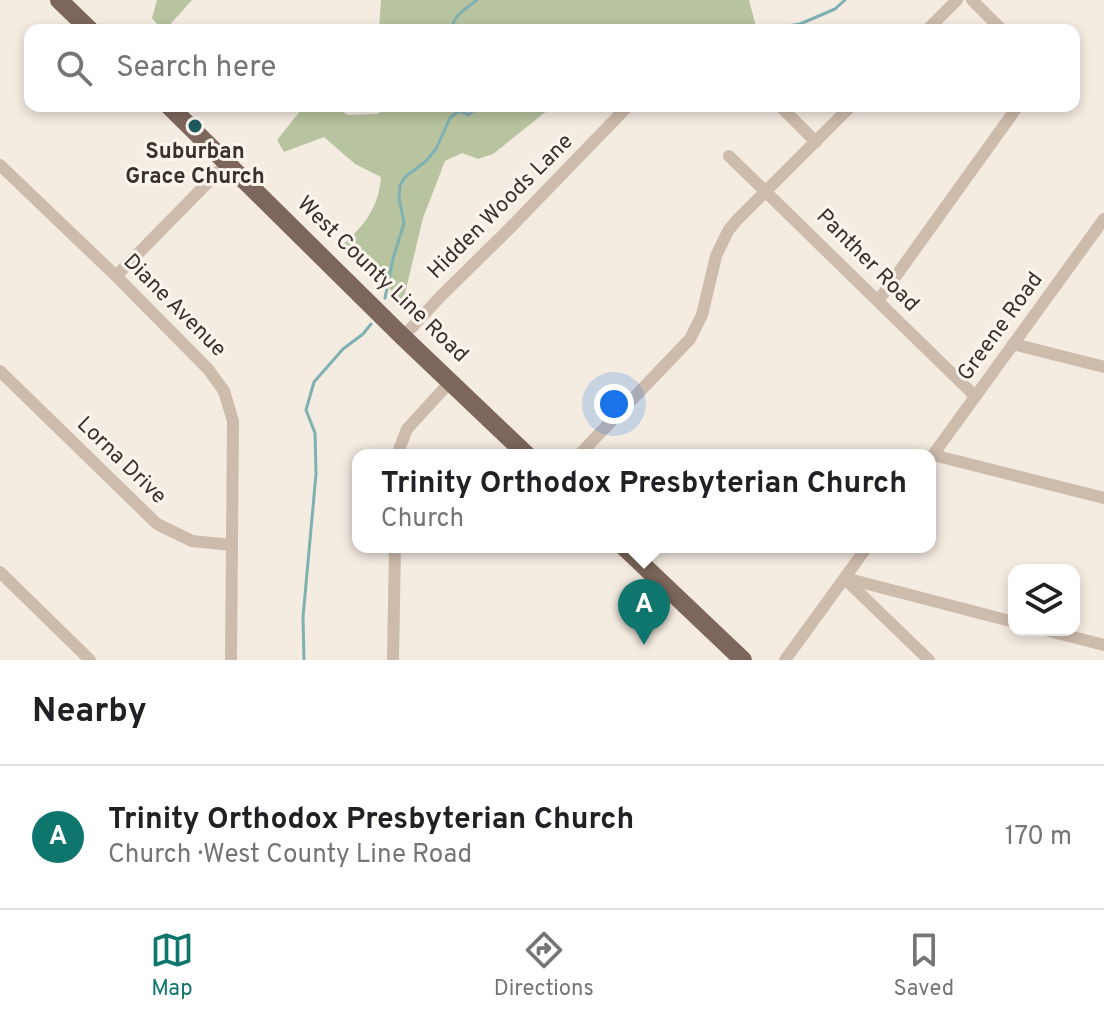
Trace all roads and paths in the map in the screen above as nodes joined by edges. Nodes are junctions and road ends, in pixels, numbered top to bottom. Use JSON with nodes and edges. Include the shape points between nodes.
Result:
{"nodes":[{"id":1,"x":59,"y":0,"type":"edge"},
{"id":2,"x":957,"y":0,"type":"edge"},
{"id":3,"x":972,"y":0,"type":"edge"},
{"id":4,"x":84,"y":24,"type":"edge"},
{"id":5,"x":933,"y":24,"type":"edge"},
{"id":6,"x":996,"y":24,"type":"edge"},
{"id":7,"x":175,"y":112,"type":"edge"},
{"id":8,"x":622,"y":112,"type":"edge"},
{"id":9,"x":786,"y":112,"type":"edge"},
{"id":10,"x":845,"y":112,"type":"edge"},
{"id":11,"x":1014,"y":112,"type":"edge"},
{"id":12,"x":816,"y":142,"type":"junction"},
{"id":13,"x":729,"y":156,"type":"dead end"},
{"id":14,"x":228,"y":162,"type":"junction"},
{"id":15,"x":0,"y":165,"type":"edge"},
{"id":16,"x":766,"y":191,"type":"junction"},
{"id":17,"x":1104,"y":219,"type":"edge"},
{"id":18,"x":1099,"y":233,"type":"edge"},
{"id":19,"x":116,"y":276,"type":"junction"},
{"id":20,"x":878,"y":301,"type":"junction"},
{"id":21,"x":403,"y":337,"type":"junction"},
{"id":22,"x":1013,"y":344,"type":"junction"},
{"id":23,"x":1104,"y":367,"type":"edge"},
{"id":24,"x":0,"y":371,"type":"edge"},
{"id":25,"x":451,"y":381,"type":"junction"},
{"id":26,"x":975,"y":396,"type":"junction"},
{"id":27,"x":399,"y":449,"type":"edge"},
{"id":28,"x":521,"y":449,"type":"edge"},
{"id":29,"x":585,"y":449,"type":"edge"},
{"id":30,"x":936,"y":450,"type":"edge"},
{"id":31,"x":936,"y":458,"type":"edge"},
{"id":32,"x":1104,"y":498,"type":"edge"},
{"id":33,"x":232,"y":545,"type":"junction"},
{"id":34,"x":395,"y":553,"type":"edge"},
{"id":35,"x":630,"y":553,"type":"edge"},
{"id":36,"x":863,"y":553,"type":"edge"},
{"id":37,"x":0,"y":572,"type":"edge"},
{"id":38,"x":845,"y":578,"type":"junction"},
{"id":39,"x":1008,"y":620,"type":"edge"},
{"id":40,"x":1069,"y":636,"type":"edge"},
{"id":41,"x":1104,"y":645,"type":"edge"},
{"id":42,"x":90,"y":660,"type":"edge"},
{"id":43,"x":231,"y":660,"type":"edge"},
{"id":44,"x":393,"y":660,"type":"edge"},
{"id":45,"x":743,"y":660,"type":"edge"},
{"id":46,"x":785,"y":660,"type":"edge"},
{"id":47,"x":929,"y":660,"type":"edge"}],
"edges":[{"from":1,"to":4,"type":"main road"},
{"from":2,"to":5,"type":"street"},
{"from":3,"to":6,"type":"street"},
{"from":7,"to":14,"type":"main road","name":"West County Line Road"},
{"from":8,"to":21,"type":"street","name":"Hidden Woods Lane"},
{"from":9,"to":12,"type":"street"},
{"from":10,"to":12,"type":"street"},
{"from":11,"to":20,"type":"street"},
{"from":12,"to":16,"type":"street"},
{"from":13,"to":16,"type":"street","name":"Panther Road"},
{"from":14,"to":19,"type":"street"},
{"from":14,"to":21,"type":"main road","name":"West County Line Road"},
{"from":15,"to":19,"type":"street","name":"Diane Avenue"},
{"from":16,"to":20,"type":"street","name":"Panther Road"},
{"from":16,"to":29,"type":"street","via":[[722,243],[690,339]]},
{"from":17,"to":18,"type":"street","name":"Greene Road"},
{"from":18,"to":22,"type":"street","name":"Greene Road"},
{"from":19,"to":33,"type":"street","name":"Diane Avenue","via":[[224,391],[233,421]]},
{"from":20,"to":26,"type":"street","name":"Panther Road"},
{"from":21,"to":25,"type":"main road","name":"West County Line Road"},
{"from":22,"to":23,"type":"street"},
{"from":22,"to":26,"type":"street","name":"Greene Road"},
{"from":24,"to":33,"type":"street","name":"Lorna Drive","via":[[157,524],[192,541]]},
{"from":25,"to":27,"type":"street","via":[[407,429]]},
{"from":25,"to":28,"type":"main road","name":"West County Line Road"},
{"from":26,"to":30,"type":"street","name":"Greene Road"},
{"from":31,"to":32,"type":"street"},
{"from":33,"to":43,"type":"street","name":"Diane Avenue"},
{"from":34,"to":44,"type":"street"},
{"from":35,"to":45,"type":"main road"},
{"from":36,"to":38,"type":"street"},
{"from":37,"to":42,"type":"street"},
{"from":38,"to":39,"type":"street"},
{"from":38,"to":46,"type":"street"},
{"from":38,"to":47,"type":"street"},
{"from":40,"to":41,"type":"street"}]}
